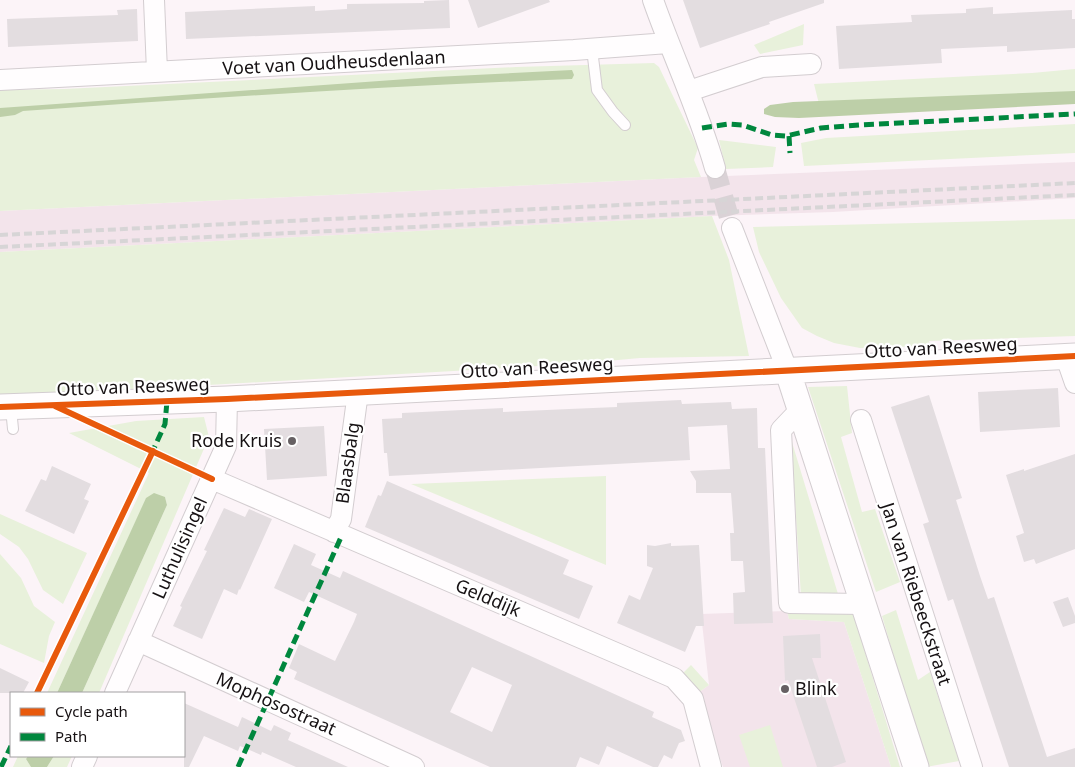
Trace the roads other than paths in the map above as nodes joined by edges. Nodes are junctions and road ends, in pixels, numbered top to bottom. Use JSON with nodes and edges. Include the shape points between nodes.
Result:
{"nodes":[{"id":1,"x":154,"y":0,"type":"edge"},
{"id":2,"x":653,"y":0,"type":"edge"},
{"id":3,"x":668,"y":43,"type":"junction"},
{"id":4,"x":592,"y":49,"type":"junction"},
{"id":5,"x":811,"y":64,"type":"dead end"},
{"id":6,"x":157,"y":71,"type":"junction"},
{"id":7,"x":0,"y":80,"type":"edge"},
{"id":8,"x":689,"y":90,"type":"junction"},
{"id":9,"x":625,"y":126,"type":"dead end"},
{"id":10,"x":715,"y":168,"type":"tunnel mouth"},
{"id":11,"x":732,"y":228,"type":"tunnel mouth"},
{"id":12,"x":1070,"y":356,"type":"edge"},
{"id":13,"x":788,"y":372,"type":"junction"},
{"id":14,"x":1075,"y":383,"type":"edge"},
{"id":15,"x":358,"y":392,"type":"junction"},
{"id":16,"x":227,"y":399,"type":"junction"},
{"id":17,"x":800,"y":410,"type":"junction"},
{"id":18,"x":8,"y":414,"type":"edge"},
{"id":19,"x":861,"y":420,"type":"dead end"},
{"id":20,"x":212,"y":478,"type":"junction"},
{"id":21,"x":334,"y":532,"type":"junction"},
{"id":22,"x":864,"y":604,"type":"junction"},
{"id":23,"x":138,"y":641,"type":"junction"},
{"id":24,"x":115,"y":692,"type":"edge"},
{"id":25,"x":414,"y":767,"type":"edge"},
{"id":26,"x":711,"y":767,"type":"edge"},
{"id":27,"x":916,"y":767,"type":"edge"},
{"id":28,"x":972,"y":767,"type":"edge"}],
"edges":[{"from":1,"to":6,"type":"street"},
{"from":2,"to":3,"type":"street"},
{"from":3,"to":4,"type":"street","name":"Voet van Oudheusdenlaan"},
{"from":3,"to":8,"type":"street"},
{"from":4,"to":6,"type":"street","name":"Voet van Oudheusdenlaan"},
{"from":4,"to":9,"type":"lane","via":[[597,90]]},
{"from":5,"to":8,"type":"street","via":[[762,67]]},
{"from":6,"to":7,"type":"street","name":"Voet van Oudheusdenlaan"},
{"from":8,"to":10,"type":"street"},
{"from":11,"to":13,"type":"street"},
{"from":12,"to":13,"type":"street","name":"Otto van Reesweg"},
{"from":12,"to":14,"type":"street"},
{"from":13,"to":15,"type":"street","name":"Otto van Reesweg"},
{"from":13,"to":17,"type":"street"},
{"from":15,"to":16,"type":"street","name":"Otto van Reesweg"},
{"from":15,"to":21,"type":"street","name":"Blaasbalg","via":[[341,519]]},
{"from":16,"to":18,"type":"street","name":"Otto van Reesweg"},
{"from":16,"to":20,"type":"street","name":"Luthulisingel","via":[[226,446]]},
{"from":17,"to":22,"type":"street"},
{"from":17,"to":22,"type":"street","via":[[781,430],[789,603]]},
{"from":19,"to":28,"type":"street","name":"Jan van Riebeeckstraat"},
{"from":20,"to":21,"type":"street","name":"Gelddijk"},
{"from":20,"to":23,"type":"street","name":"Luthulisingel"},
{"from":21,"to":26,"type":"street","name":"Gelddijk","via":[[674,678],[693,699]]},
{"from":22,"to":27,"type":"street"},
{"from":23,"to":24,"type":"street","name":"Luthulisingel"},
{"from":23,"to":25,"type":"street","name":"Mophosostraat"}]}
